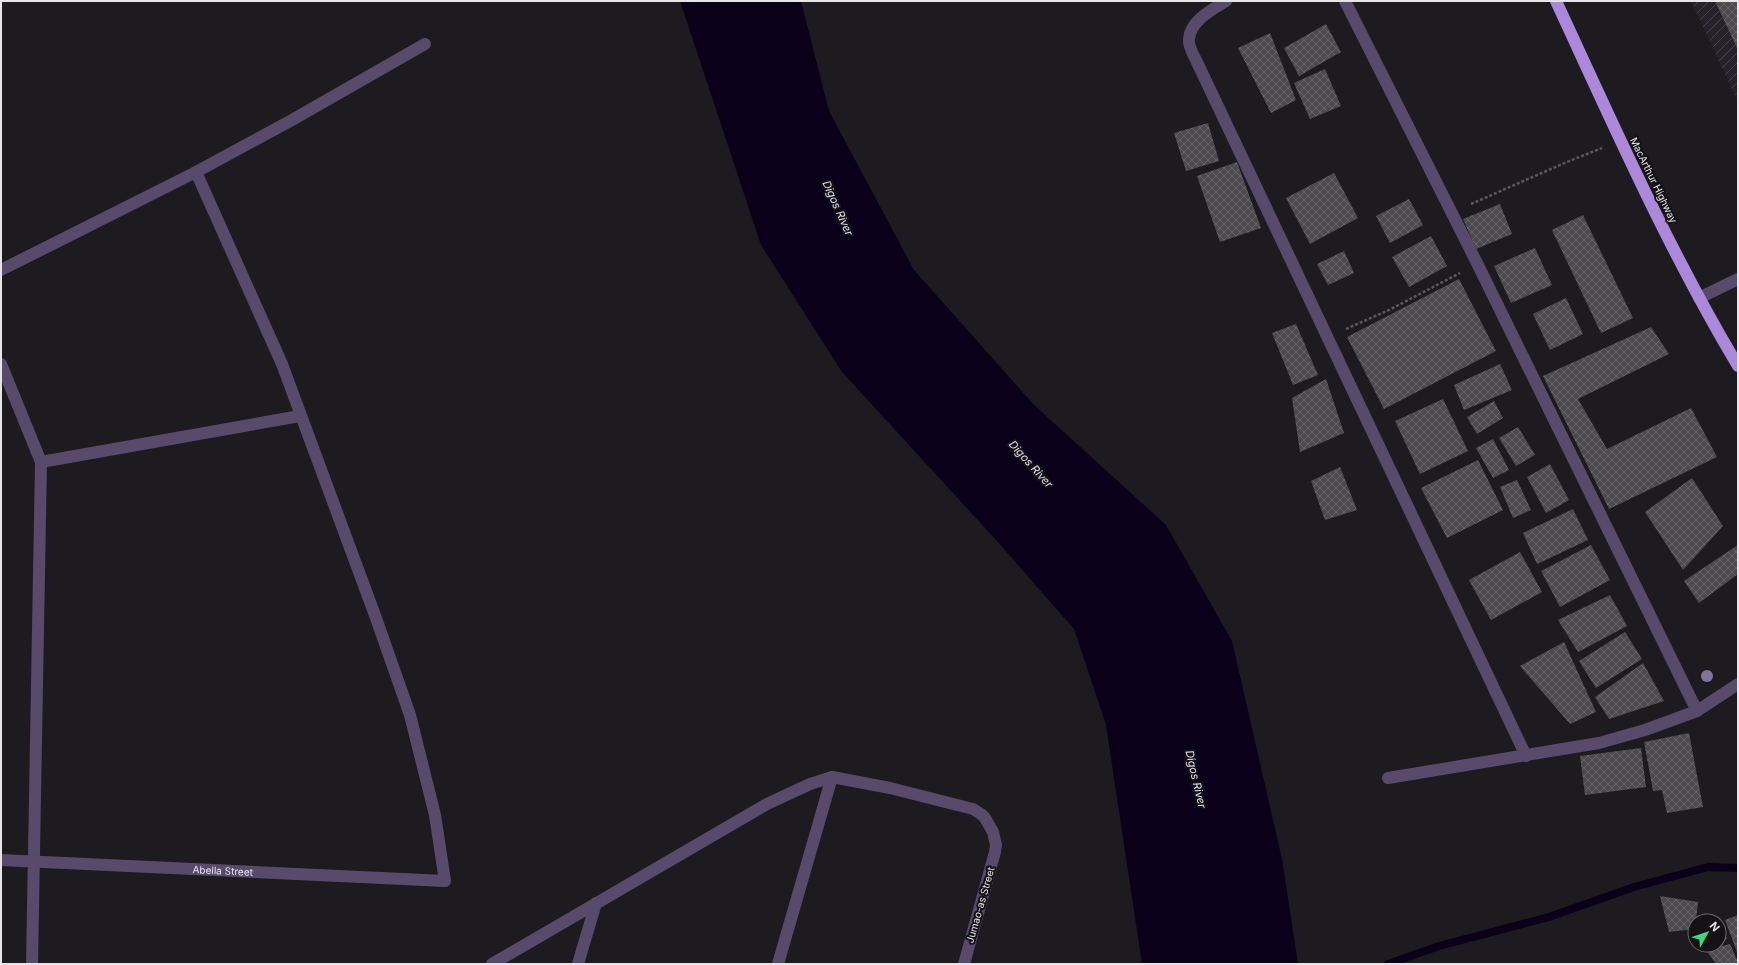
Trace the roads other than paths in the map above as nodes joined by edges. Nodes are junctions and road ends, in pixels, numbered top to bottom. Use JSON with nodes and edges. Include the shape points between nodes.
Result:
{"nodes":[{"id":1,"x":1226,"y":1,"type":"edge"},
{"id":2,"x":1345,"y":1,"type":"edge"},
{"id":3,"x":1556,"y":1,"type":"edge"},
{"id":4,"x":425,"y":44,"type":"dead end"},
{"id":5,"x":196,"y":172,"type":"junction"},
{"id":6,"x":1,"y":270,"type":"edge"},
{"id":7,"x":1738,"y":279,"type":"edge"},
{"id":8,"x":1699,"y":298,"type":"junction"},
{"id":9,"x":1,"y":364,"type":"edge"},
{"id":10,"x":1738,"y":366,"type":"edge"},
{"id":11,"x":300,"y":416,"type":"junction"},
{"id":12,"x":41,"y":462,"type":"junction"},
{"id":13,"x":1738,"y":684,"type":"edge"},
{"id":14,"x":1697,"y":711,"type":"junction"},
{"id":15,"x":1526,"y":756,"type":"junction"},
{"id":16,"x":832,"y":777,"type":"junction"},
{"id":17,"x":1388,"y":778,"type":"dead end"},
{"id":18,"x":1,"y":860,"type":"edge"},
{"id":19,"x":34,"y":860,"type":"junction"},
{"id":20,"x":596,"y":903,"type":"junction"},
{"id":21,"x":32,"y":964,"type":"edge"},
{"id":22,"x":492,"y":964,"type":"edge"},
{"id":23,"x":578,"y":964,"type":"edge"},
{"id":24,"x":778,"y":964,"type":"edge"},
{"id":25,"x":964,"y":964,"type":"edge"}],
"edges":[{"from":1,"to":15,"type":"street","via":[[1212,9],[1195,25],[1191,31],[1190,45]]},
{"from":2,"to":14,"type":"street"},
{"from":3,"to":8,"type":"highway","name":"MacArthur Highway"},
{"from":4,"to":5,"type":"street"},
{"from":5,"to":6,"type":"street"},
{"from":5,"to":11,"type":"street","via":[[282,364]]},
{"from":7,"to":8,"type":"street"},
{"from":8,"to":10,"type":"highway","name":"MacArthur Highway"},
{"from":9,"to":12,"type":"street"},
{"from":11,"to":12,"type":"street"},
{"from":11,"to":19,"type":"street","name":"Abella Street","via":[[410,715],[435,815],[445,881]]},
{"from":12,"to":19,"type":"street"},
{"from":13,"to":14,"type":"street"},
{"from":14,"to":15,"type":"street","via":[[1599,743]]},
{"from":15,"to":17,"type":"street"},
{"from":16,"to":20,"type":"street","via":[[767,804]]},
{"from":16,"to":24,"type":"street"},
{"from":16,"to":25,"type":"street","name":"Jumao-as Street","via":[[890,788],[973,809],[985,818],[993,832],[996,845]]},
{"from":18,"to":19,"type":"street","name":"Abella Street"},
{"from":19,"to":21,"type":"street"},
{"from":20,"to":22,"type":"street"},
{"from":20,"to":23,"type":"street"}]}
